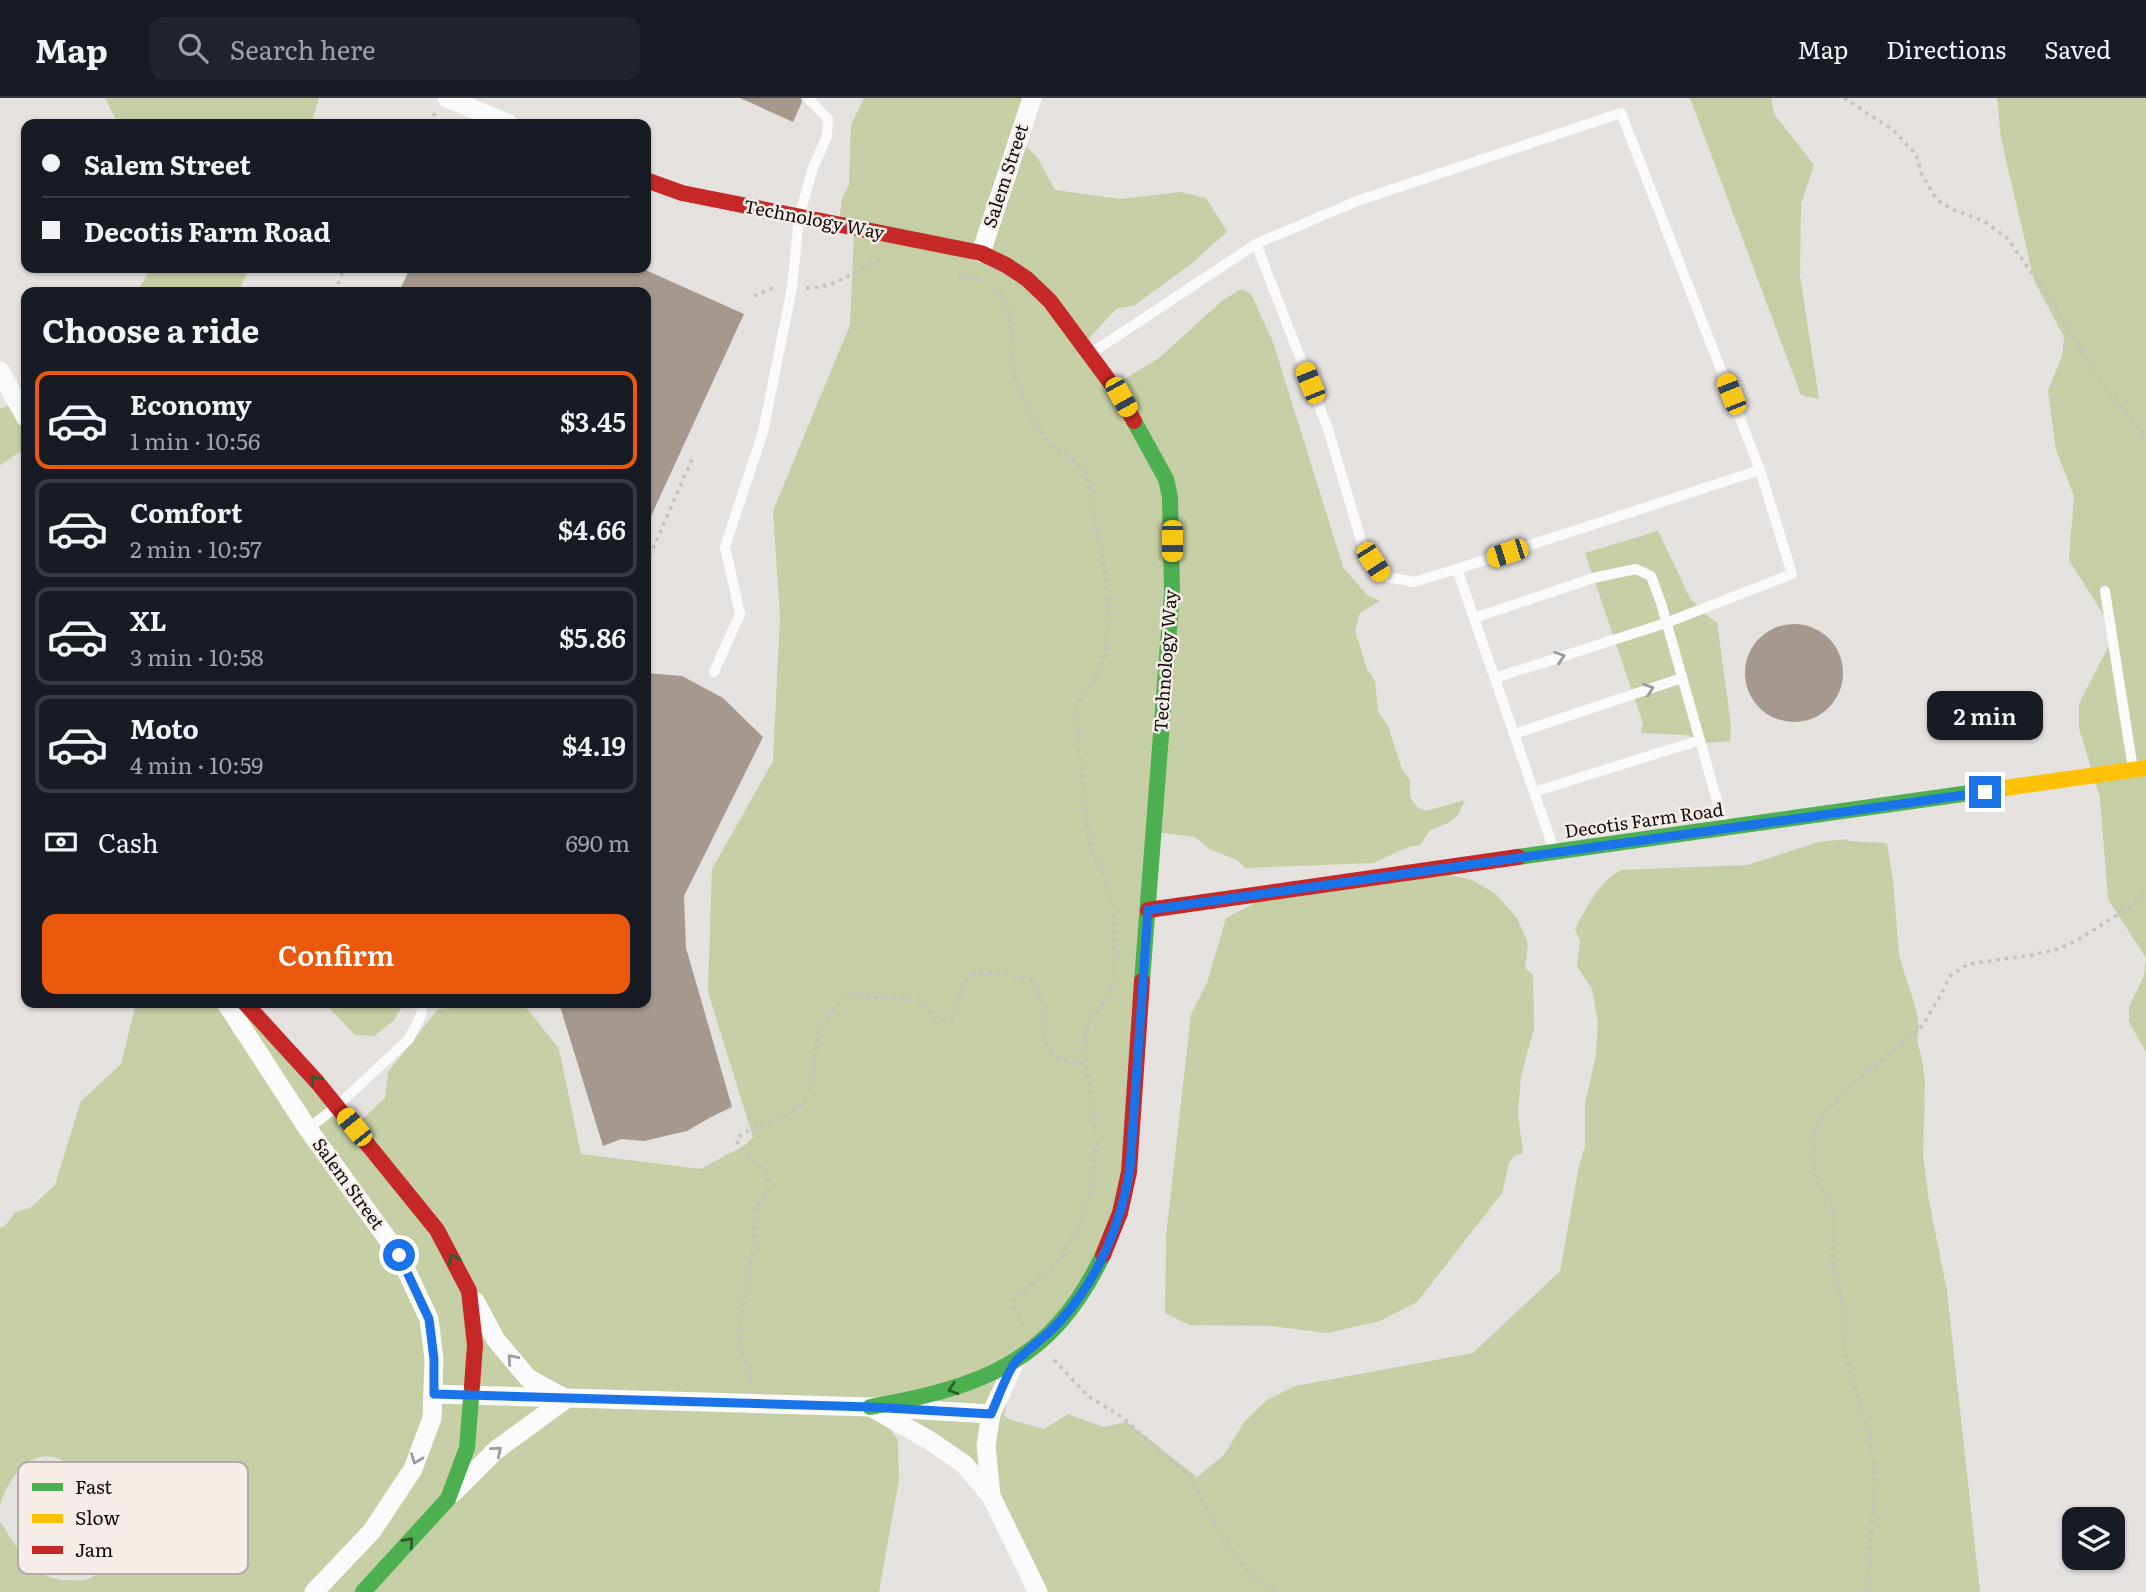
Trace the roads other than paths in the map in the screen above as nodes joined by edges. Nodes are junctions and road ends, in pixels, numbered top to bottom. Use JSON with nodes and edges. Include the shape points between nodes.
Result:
{"nodes":[{"id":1,"x":447,"y":98,"type":"edge"},
{"id":2,"x":808,"y":98,"type":"edge"},
{"id":3,"x":1031,"y":98,"type":"edge"},
{"id":4,"x":497,"y":119,"type":"edge"},
{"id":5,"x":651,"y":182,"type":"edge"},
{"id":6,"x":799,"y":217,"type":"junction"},
{"id":7,"x":1256,"y":244,"type":"junction"},
{"id":8,"x":981,"y":253,"type":"junction"},
{"id":9,"x":1089,"y":355,"type":"junction"},
{"id":10,"x":0,"y":371,"type":"edge"},
{"id":11,"x":21,"y":409,"type":"edge"},
{"id":12,"x":1760,"y":470,"type":"junction"},
{"id":13,"x":1457,"y":569,"type":"junction"},
{"id":14,"x":2105,"y":591,"type":"dead end"},
{"id":15,"x":1474,"y":618,"type":"junction"},
{"id":16,"x":1666,"y":623,"type":"junction"},
{"id":17,"x":714,"y":672,"type":"dead end"},
{"id":18,"x":1495,"y":678,"type":"junction"},
{"id":19,"x":1682,"y":678,"type":"junction"},
{"id":20,"x":1514,"y":734,"type":"junction"},
{"id":21,"x":1700,"y":740,"type":"junction"},
{"id":22,"x":2140,"y":768,"type":"edge"},
{"id":23,"x":1534,"y":792,"type":"junction"},
{"id":24,"x":1725,"y":829,"type":"junction"},
{"id":25,"x":1556,"y":853,"type":"junction"},
{"id":26,"x":1148,"y":910,"type":"junction"},
{"id":27,"x":229,"y":1008,"type":"edge"},
{"id":28,"x":249,"y":1008,"type":"edge"},
{"id":29,"x":422,"y":1008,"type":"edge"},
{"id":30,"x":337,"y":1106,"type":"junction"},
{"id":31,"x":308,"y":1129,"type":"junction"},
{"id":32,"x":469,"y":1291,"type":"junction"},
{"id":33,"x":1015,"y":1362,"type":"junction"},
{"id":34,"x":434,"y":1394,"type":"junction"},
{"id":35,"x":472,"y":1397,"type":"junction"},
{"id":36,"x":566,"y":1399,"type":"junction"},
{"id":37,"x":870,"y":1407,"type":"junction"},
{"id":38,"x":991,"y":1414,"type":"junction"},
{"id":39,"x":991,"y":1496,"type":"junction"},
{"id":40,"x":448,"y":1499,"type":"junction"},
{"id":41,"x":314,"y":1592,"type":"edge"},
{"id":42,"x":363,"y":1592,"type":"edge"},
{"id":43,"x":1038,"y":1592,"type":"edge"}],
"edges":[{"from":1,"to":4,"type":"street"},
{"from":2,"to":6,"type":"lane","via":[[828,119],[827,136]]},
{"from":3,"to":8,"type":"street","name":"Salem Street"},
{"from":5,"to":6,"type":"street","name":"Technology Way","via":[[682,193]]},
{"from":6,"to":8,"type":"street","name":"Technology Way"},
{"from":6,"to":17,"type":"lane","via":[[792,288],[763,432],[725,547],[740,614]]},
{"from":7,"to":9,"type":"lane"},
{"from":7,"to":12,"type":"lane","via":[[1357,201],[1620,113]]},
{"from":7,"to":13,"type":"lane","via":[[1328,429],[1363,547],[1382,576],[1414,582]]},
{"from":8,"to":9,"type":"street","name":"Technology Way","via":[[1027,279],[1050,301]]},
{"from":9,"to":26,"type":"street","name":"Technology Way","via":[[1121,397],[1166,479],[1171,506],[1172,592]]},
{"from":10,"to":11,"type":"street"},
{"from":12,"to":13,"type":"lane"},
{"from":12,"to":16,"type":"lane","via":[[1792,574]]},
{"from":13,"to":15,"type":"lane"},
{"from":14,"to":22,"type":"lane"},
{"from":15,"to":16,"type":"lane","via":[[1593,578],[1636,569],[1651,576]]},
{"from":15,"to":18,"type":"lane"},
{"from":18,"to":16,"type":"lane","one_way":true},
{"from":16,"to":19,"type":"lane"},
{"from":18,"to":20,"type":"lane"},
{"from":20,"to":19,"type":"lane","one_way":true},
{"from":19,"to":21,"type":"lane"},
{"from":20,"to":23,"type":"lane"},
{"from":21,"to":23,"type":"lane"},
{"from":21,"to":24,"type":"lane"},
{"from":22,"to":24,"type":"street","name":"Decotis Farm Road"},
{"from":23,"to":25,"type":"lane"},
{"from":24,"to":25,"type":"street","name":"Decotis Farm Road"},
{"from":25,"to":26,"type":"street","name":"Decotis Farm Road"},
{"from":26,"to":33,"type":"street","name":"Technology Way","via":[[1126,1193],[1100,1262],[1063,1318]]},
{"from":27,"to":31,"type":"street","name":"Salem Street"},
{"from":30,"to":28,"type":"street","one_way":true},
{"from":29,"to":30,"type":"lane","via":[[409,1039]]},
{"from":30,"to":31,"type":"lane"},
{"from":32,"to":30,"type":"street","one_way":true,"via":[[438,1230]]},
{"from":31,"to":34,"type":"street","name":"Salem Street","via":[[399,1255],[429,1319]]},
{"from":32,"to":35,"type":"street","via":[[475,1345]]},
{"from":36,"to":32,"type":"street","one_way":true,"via":[[528,1378],[496,1340]]},
{"from":33,"to":37,"type":"street","name":"Technology Way","one_way":true,"via":[[954,1389]]},
{"from":33,"to":38,"type":"street"},
{"from":34,"to":35,"type":"street"},
{"from":34,"to":41,"type":"street","name":"Salem Street","one_way":true,"via":[[432,1418],[413,1469],[372,1531]]},
{"from":35,"to":36,"type":"street"},
{"from":35,"to":40,"type":"street","via":[[467,1448]]},
{"from":36,"to":37,"type":"street"},
{"from":40,"to":36,"type":"street","one_way":true,"via":[[496,1450]]},
{"from":37,"to":38,"type":"street"},
{"from":37,"to":39,"type":"street","via":[[964,1464]]},
{"from":38,"to":39,"type":"street","via":[[986,1445]]},
{"from":39,"to":43,"type":"street"},
{"from":42,"to":40,"type":"street","one_way":true}]}
